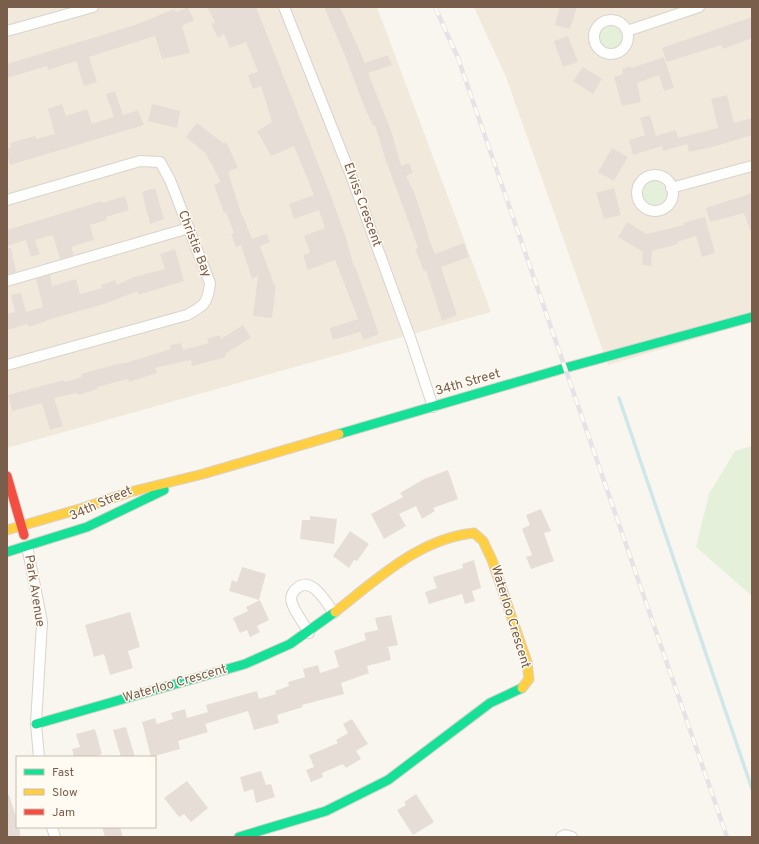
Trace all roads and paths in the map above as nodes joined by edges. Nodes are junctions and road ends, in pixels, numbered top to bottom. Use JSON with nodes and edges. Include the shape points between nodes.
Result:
{"nodes":[{"id":1,"x":93,"y":7,"type":"edge"},
{"id":2,"x":284,"y":7,"type":"edge"},
{"id":3,"x":699,"y":7,"type":"edge"},
{"id":4,"x":7,"y":31,"type":"edge"},
{"id":5,"x":627,"y":31,"type":"dead end"},
{"id":6,"x":752,"y":166,"type":"edge"},
{"id":7,"x":672,"y":188,"type":"dead end"},
{"id":8,"x":7,"y":200,"type":"edge"},
{"id":9,"x":189,"y":228,"type":"junction"},
{"id":10,"x":7,"y":281,"type":"edge"},
{"id":11,"x":752,"y":316,"type":"edge"},
{"id":12,"x":7,"y":365,"type":"edge"},
{"id":13,"x":433,"y":407,"type":"junction"},
{"id":14,"x":203,"y":474,"type":"junction"},
{"id":15,"x":7,"y":476,"type":"edge"},
{"id":16,"x":21,"y":526,"type":"junction"},
{"id":17,"x":7,"y":530,"type":"edge"},
{"id":18,"x":27,"y":546,"type":"junction"},
{"id":19,"x":7,"y":552,"type":"edge"},
{"id":20,"x":334,"y":613,"type":"junction"},
{"id":21,"x":309,"y":633,"type":"junction"},
{"id":22,"x":36,"y":724,"type":"junction"},
{"id":23,"x":39,"y":756,"type":"edge"},
{"id":24,"x":239,"y":837,"type":"edge"},
{"id":25,"x":561,"y":837,"type":"edge"},
{"id":26,"x":572,"y":837,"type":"edge"}],
"edges":[{"from":1,"to":4,"type":"street"},
{"from":2,"to":13,"type":"street","name":"Elviss Crescent","via":[[352,178]]},
{"from":3,"to":5,"type":"street"},
{"from":6,"to":7,"type":"street"},
{"from":8,"to":9,"type":"street","name":"Christie Bay","via":[[140,161],[160,162]]},
{"from":9,"to":10,"type":"street"},
{"from":9,"to":12,"type":"street","name":"Christie Bay","via":[[210,283],[209,297],[202,307],[187,315]]},
{"from":11,"to":13,"type":"street","name":"34th Street"},
{"from":13,"to":14,"type":"street","name":"34th Street"},
{"from":14,"to":16,"type":"street","name":"34th Street","via":[[130,492]]},
{"from":14,"to":18,"type":"street","name":"34th Street","via":[[134,503],[87,527]]},
{"from":15,"to":16,"type":"street","name":"Park Avenue"},
{"from":16,"to":17,"type":"street","name":"34th Street"},
{"from":16,"to":18,"type":"street","name":"Park Avenue"},
{"from":18,"to":19,"type":"street","name":"34th Street"},
{"from":18,"to":22,"type":"street","name":"Park Avenue","via":[[42,622]]},
{"from":20,"to":21,"type":"street","name":"Waterloo Crescent"},
{"from":20,"to":21,"type":"street","via":[[309,584],[304,583],[296,588],[292,593],[291,602]]},
{"from":20,"to":24,"type":"street","name":"Waterloo Crescent","via":[[373,581],[415,554],[446,539],[474,533],[483,541],[492,560],[527,662],[529,679],[520,690],[490,702],[388,780],[326,811]]},
{"from":21,"to":22,"type":"street","name":"Waterloo Crescent","via":[[268,656],[236,667]]},
{"from":22,"to":23,"type":"street","name":"Park Avenue"},
{"from":25,"to":26,"type":"street"}]}
